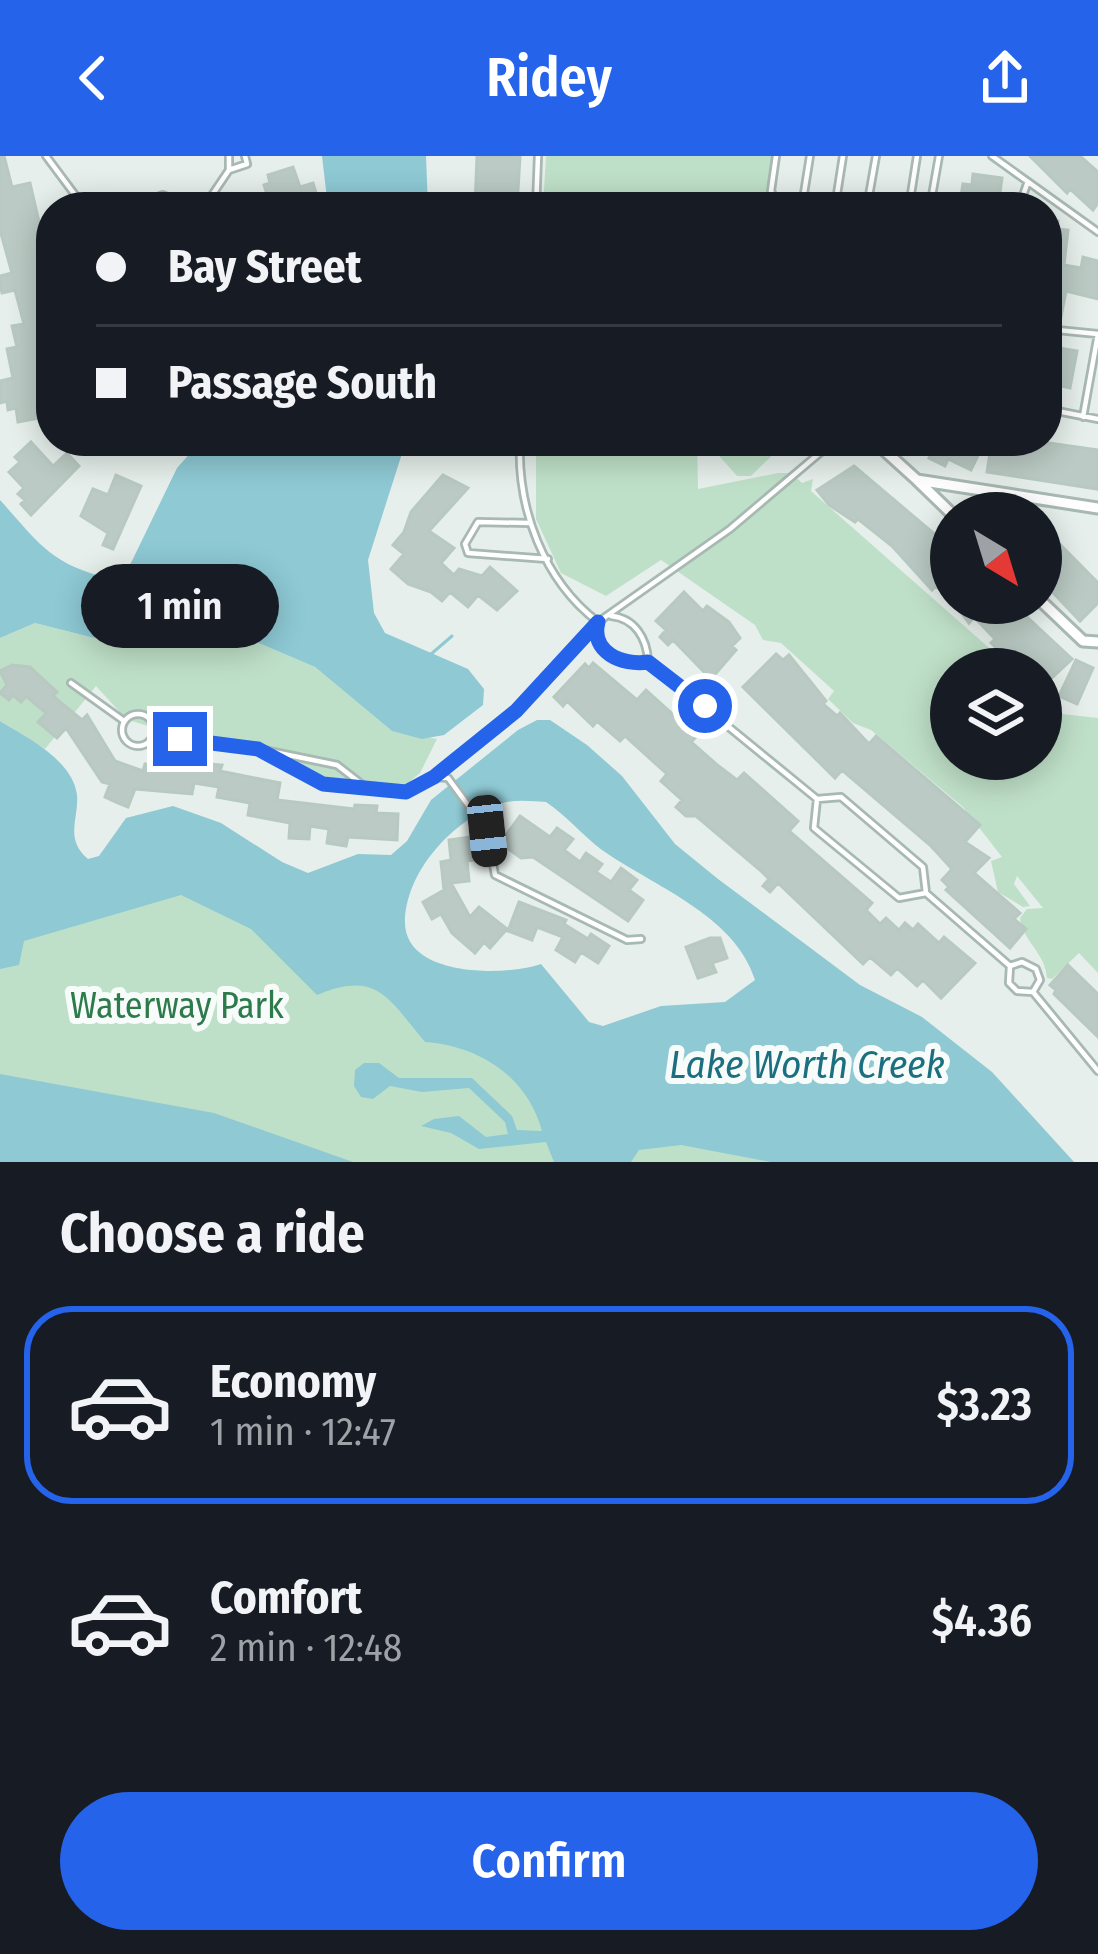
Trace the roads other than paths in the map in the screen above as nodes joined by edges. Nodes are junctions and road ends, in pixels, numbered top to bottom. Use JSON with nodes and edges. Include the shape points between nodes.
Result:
{"nodes":[{"id":1,"x":46,"y":156,"type":"edge"},
{"id":2,"x":229,"y":156,"type":"edge"},
{"id":3,"x":245,"y":156,"type":"edge"},
{"id":4,"x":538,"y":156,"type":"edge"},
{"id":5,"x":776,"y":156,"type":"edge"},
{"id":6,"x":810,"y":156,"type":"edge"},
{"id":7,"x":843,"y":156,"type":"edge"},
{"id":8,"x":875,"y":156,"type":"edge"},
{"id":9,"x":917,"y":156,"type":"edge"},
{"id":10,"x":939,"y":156,"type":"edge"},
{"id":11,"x":992,"y":156,"type":"edge"},
{"id":12,"x":230,"y":170,"type":"junction"},
{"id":13,"x":1027,"y":184,"type":"junction"},
{"id":14,"x":72,"y":192,"type":"edge"},
{"id":15,"x":215,"y":192,"type":"edge"},
{"id":16,"x":537,"y":192,"type":"edge"},
{"id":17,"x":771,"y":192,"type":"edge"},
{"id":18,"x":806,"y":192,"type":"edge"},
{"id":19,"x":837,"y":192,"type":"edge"},
{"id":20,"x":869,"y":192,"type":"edge"},
{"id":21,"x":911,"y":192,"type":"edge"},
{"id":22,"x":933,"y":192,"type":"edge"},
{"id":23,"x":1024,"y":192,"type":"edge"},
{"id":24,"x":1039,"y":192,"type":"edge"},
{"id":25,"x":1062,"y":208,"type":"edge"},
{"id":26,"x":1098,"y":232,"type":"edge"},
{"id":27,"x":1062,"y":330,"type":"edge"},
{"id":28,"x":1098,"y":334,"type":"edge"},
{"id":29,"x":1062,"y":412,"type":"edge"},
{"id":30,"x":1083,"y":417,"type":"junction"},
{"id":31,"x":1098,"y":419,"type":"edge"},
{"id":32,"x":519,"y":456,"type":"edge"},
{"id":33,"x":815,"y":456,"type":"edge"},
{"id":34,"x":891,"y":456,"type":"edge"},
{"id":35,"x":917,"y":480,"type":"junction"},
{"id":36,"x":930,"y":493,"type":"edge"},
{"id":37,"x":1098,"y":508,"type":"edge"},
{"id":38,"x":530,"y":523,"type":"junction"},
{"id":39,"x":548,"y":559,"type":"junction"},
{"id":40,"x":1062,"y":621,"type":"edge"},
{"id":41,"x":598,"y":622,"type":"junction"},
{"id":42,"x":1098,"y":642,"type":"edge"},
{"id":43,"x":648,"y":662,"type":"junction"},
{"id":44,"x":71,"y":682,"type":"dead end"},
{"id":45,"x":124,"y":721,"type":"junction"},
{"id":46,"x":154,"y":734,"type":"junction"},
{"id":47,"x":258,"y":749,"type":"junction"},
{"id":48,"x":434,"y":777,"type":"junction"},
{"id":49,"x":368,"y":790,"type":"junction"},
{"id":50,"x":817,"y":799,"type":"junction"},
{"id":51,"x":926,"y":893,"type":"junction"},
{"id":52,"x":640,"y":939,"type":"dead end"},
{"id":53,"x":1010,"y":966,"type":"junction"},
{"id":54,"x":1033,"y":992,"type":"junction"},
{"id":55,"x":1098,"y":1071,"type":"edge"}],
"edges":[{"from":1,"to":14,"type":"lane"},
{"from":2,"to":12,"type":"lane"},
{"from":3,"to":12,"type":"lane","via":[[247,164]]},
{"from":4,"to":16,"type":"lane"},
{"from":5,"to":17,"type":"lane"},
{"from":6,"to":18,"type":"lane"},
{"from":7,"to":19,"type":"lane"},
{"from":8,"to":20,"type":"lane"},
{"from":9,"to":21,"type":"lane"},
{"from":10,"to":22,"type":"lane"},
{"from":11,"to":13,"type":"lane"},
{"from":12,"to":15,"type":"lane"},
{"from":13,"to":23,"type":"lane"},
{"from":13,"to":24,"type":"lane"},
{"from":25,"to":26,"type":"lane"},
{"from":27,"to":28,"type":"lane"},
{"from":28,"to":30,"type":"lane"},
{"from":29,"to":30,"type":"lane"},
{"from":30,"to":31,"type":"lane"},
{"from":32,"to":38,"type":"lane"},
{"from":33,"to":41,"type":"lane","via":[[730,529]]},
{"from":34,"to":35,"type":"street"},
{"from":35,"to":36,"type":"street"},
{"from":35,"to":37,"type":"street"},
{"from":38,"to":39,"type":"lane"},
{"from":38,"to":39,"type":"lane","via":[[478,522],[468,553]]},
{"from":39,"to":41,"type":"lane"},
{"from":40,"to":42,"type":"street","via":[[1083,641]]},
{"from":41,"to":43,"type":"lane","via":[[599,645],[627,663]]},
{"from":41,"to":43,"type":"lane","via":[[622,617],[644,637]]},
{"from":41,"to":48,"type":"lane","via":[[516,711]]},
{"from":43,"to":50,"type":"lane"},
{"from":44,"to":45,"type":"lane"},
{"from":45,"to":46,"type":"lane","via":[[146,715]]},
{"from":45,"to":46,"type":"lane","via":[[122,734],[133,745]]},
{"from":46,"to":47,"type":"lane"},
{"from":47,"to":49,"type":"lane","via":[[318,782]]},
{"from":47,"to":49,"type":"lane","via":[[337,765]]},
{"from":48,"to":49,"type":"lane","via":[[406,792]]},
{"from":48,"to":52,"type":"lane","via":[[448,778],[487,831],[496,875],[627,940]]},
{"from":50,"to":51,"type":"lane","via":[[841,797],[899,845],[923,866]]},
{"from":50,"to":51,"type":"lane","via":[[814,828],[899,898]]},
{"from":51,"to":53,"type":"lane"},
{"from":53,"to":54,"type":"lane","via":[[1009,983]]},
{"from":53,"to":54,"type":"lane","via":[[1036,969]]},
{"from":54,"to":55,"type":"lane"}]}
